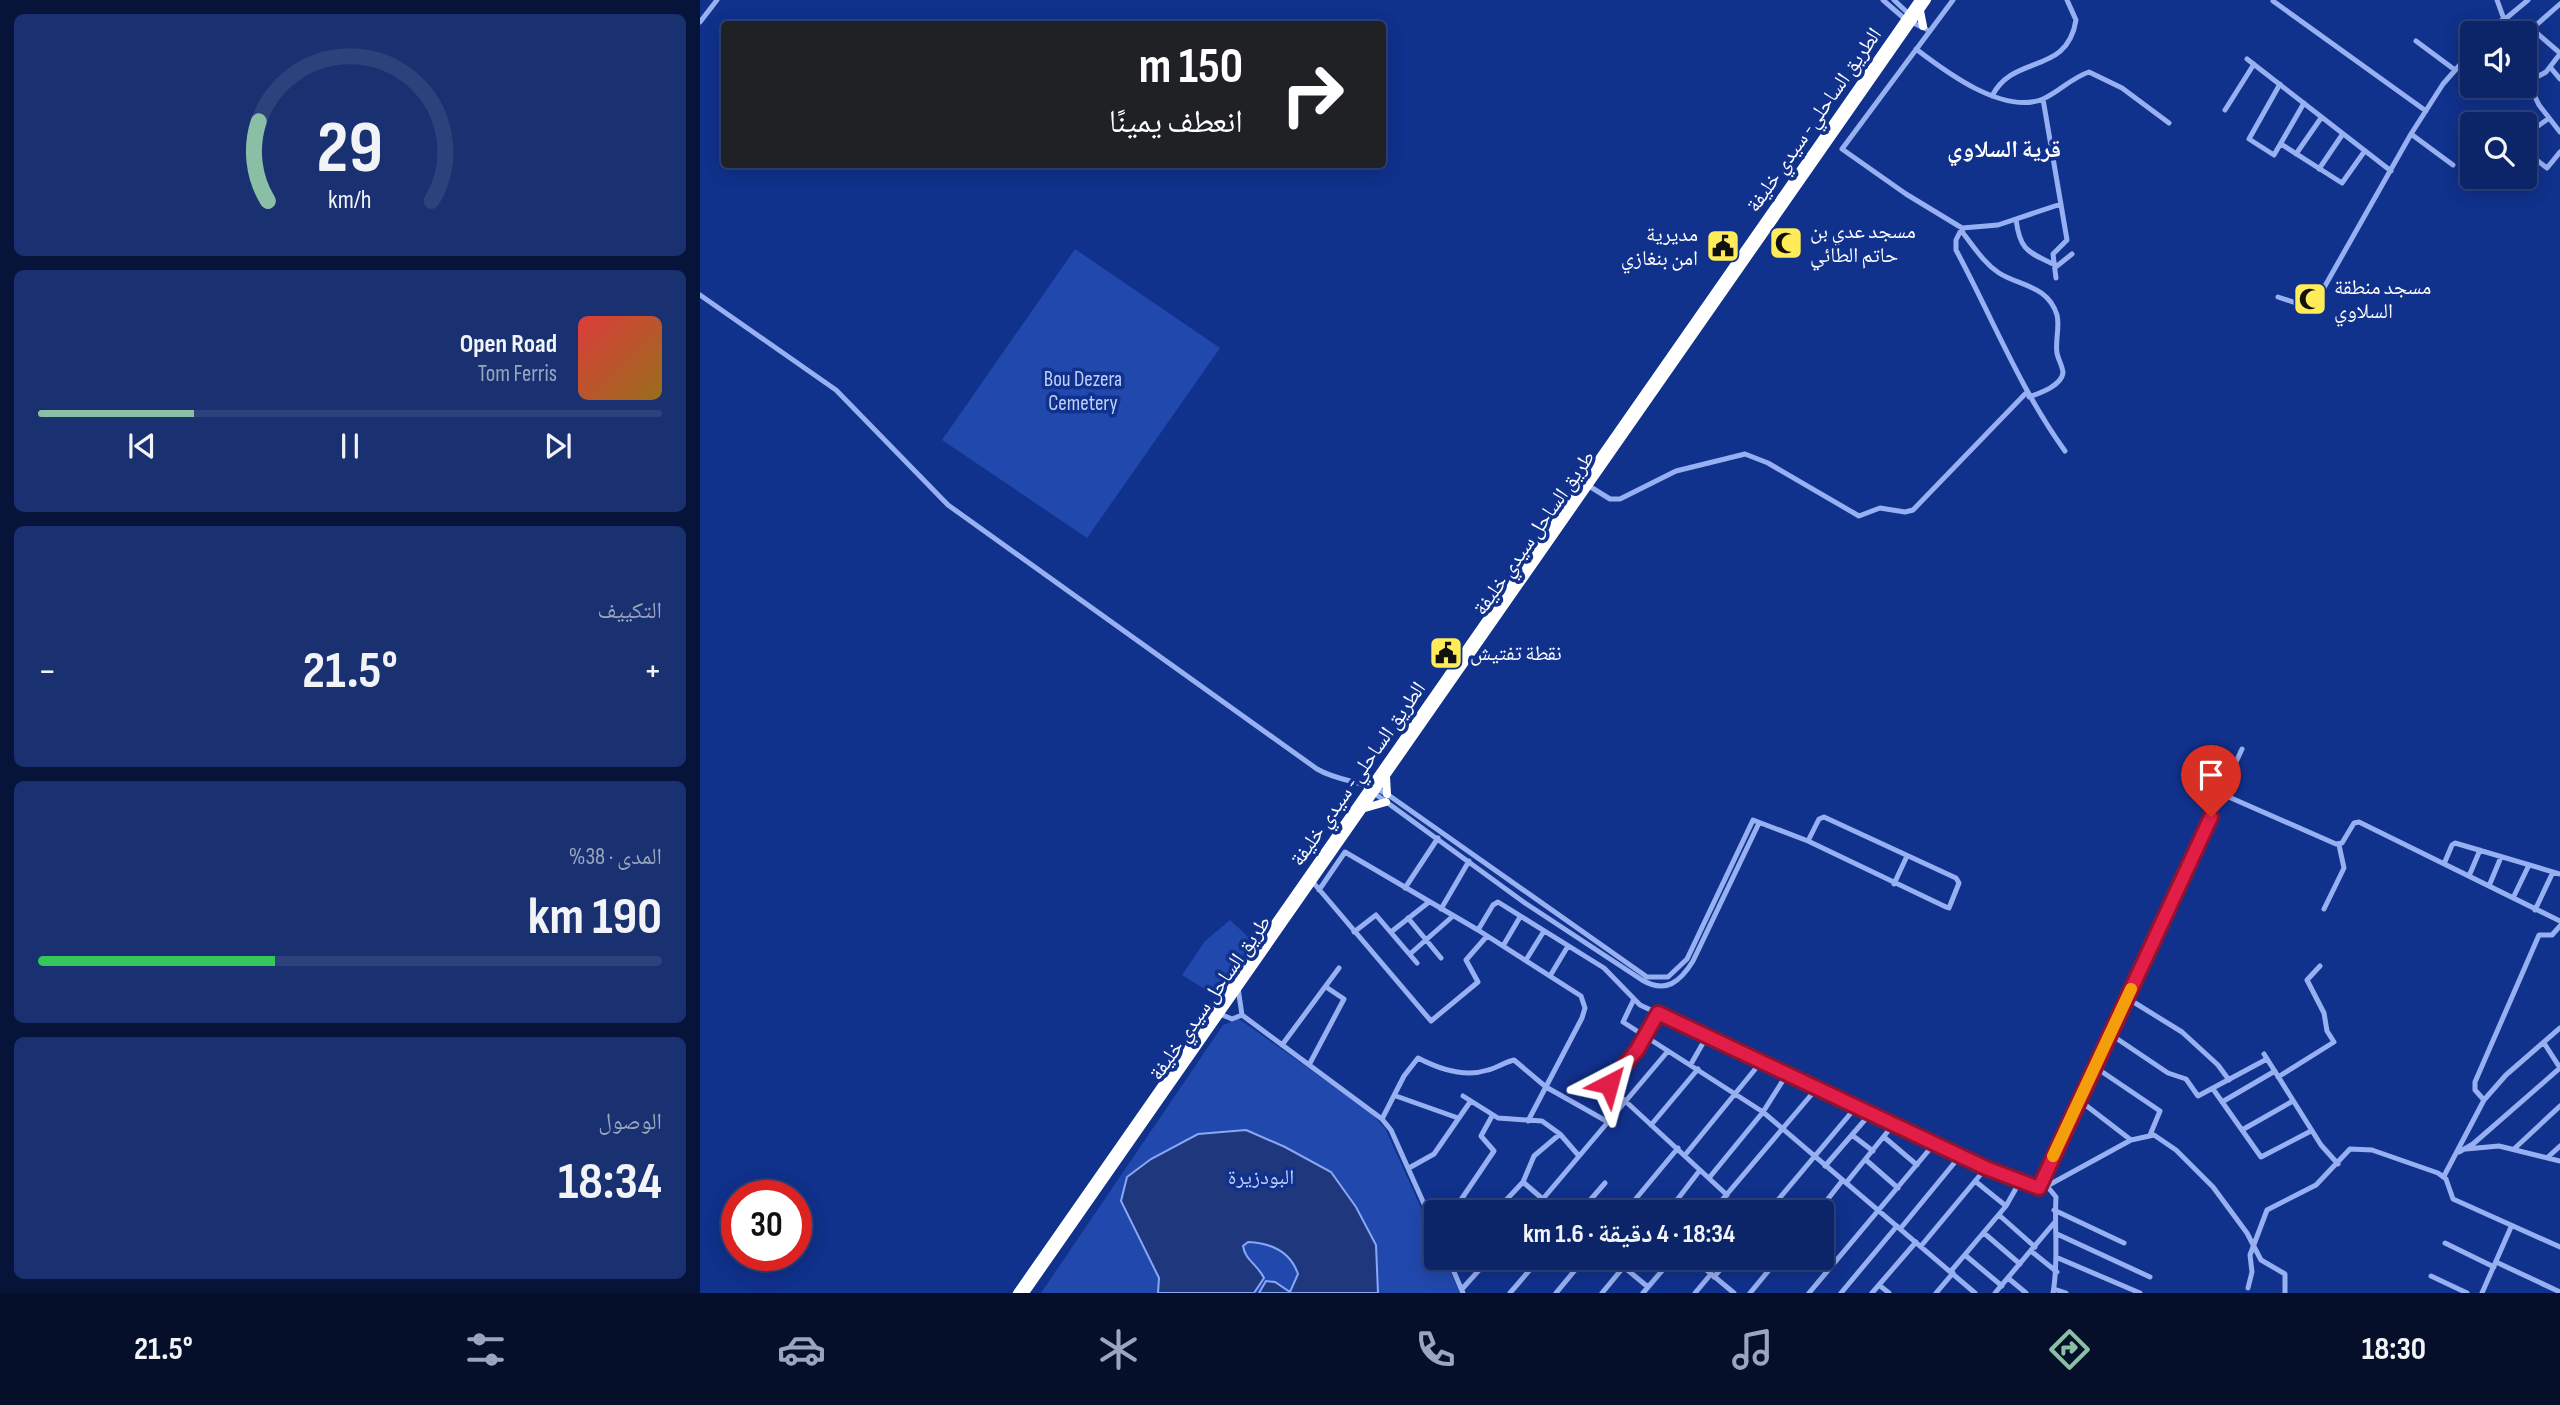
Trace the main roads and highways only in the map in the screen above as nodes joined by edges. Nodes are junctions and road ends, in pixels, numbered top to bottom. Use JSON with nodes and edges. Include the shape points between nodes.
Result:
{"nodes":[{"id":1,"x":1919,"y":0,"type":"edge"},
{"id":2,"x":1927,"y":0,"type":"edge"},
{"id":3,"x":1911,"y":19,"type":"junction"},
{"id":4,"x":1385,"y":777,"type":"junction"},
{"id":5,"x":1371,"y":788,"type":"junction"},
{"id":6,"x":1363,"y":809,"type":"junction"},
{"id":7,"x":1017,"y":1293,"type":"edge"},
{"id":8,"x":1025,"y":1293,"type":"edge"}],
"edges":[{"from":1,"to":3,"type":"highway","name":"الطريق الساحلي- سيدي خليفة"},
{"from":2,"to":3,"type":"highway","name":"طريق الساحل سيدي خليفة"},
{"from":3,"to":3,"type":"highway","via":[[1925,29]]},
{"from":3,"to":4,"type":"highway","name":"طريق الساحل سيدي خليفة"},
{"from":3,"to":5,"type":"highway","name":"الطريق الساحلي- سيدي خليفة"},
{"from":4,"to":5,"type":"highway","name":"طريق الساحل سيدي خليفة"},
{"from":4,"to":6,"type":"highway","via":[[1387,798]]},
{"from":5,"to":6,"type":"highway","name":"طريق الساحل سيدي خليفة"},
{"from":5,"to":7,"type":"highway","name":"الطريق الساحلي- سيدي خليفة"},
{"from":6,"to":8,"type":"highway","name":"طريق الساحل سيدي خليفة","via":[[1341,849],[1312,881]]}]}
